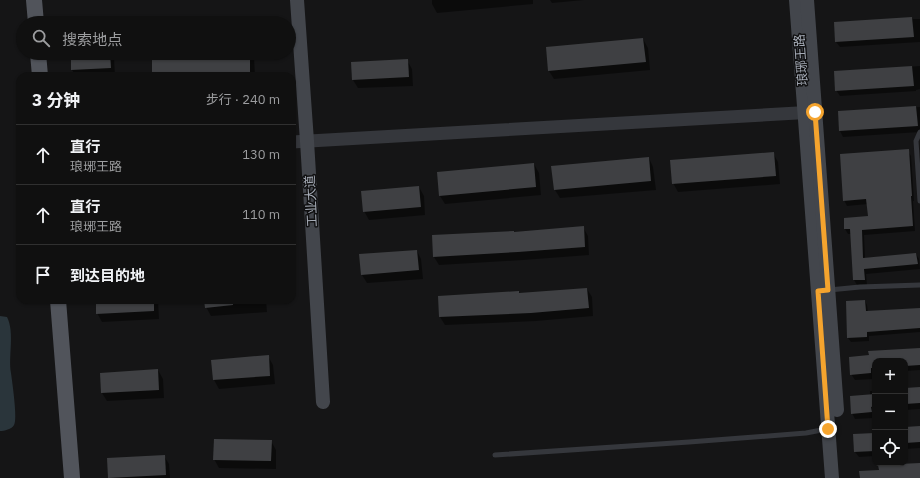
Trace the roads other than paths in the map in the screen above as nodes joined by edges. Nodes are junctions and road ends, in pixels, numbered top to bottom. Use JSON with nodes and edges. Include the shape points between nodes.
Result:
{"nodes":[{"id":1,"x":34,"y":0,"type":"edge"},
{"id":2,"x":298,"y":0,"type":"edge"},
{"id":3,"x":796,"y":0,"type":"edge"},
{"id":4,"x":807,"y":0,"type":"edge"},
{"id":5,"x":35,"y":16,"type":"edge"},
{"id":6,"x":39,"y":60,"type":"edge"},
{"id":7,"x":40,"y":72,"type":"edge"},
{"id":8,"x":810,"y":112,"type":"junction"},
{"id":9,"x":920,"y":132,"type":"edge"},
{"id":10,"x":307,"y":141,"type":"junction"},
{"id":11,"x":296,"y":142,"type":"edge"},
{"id":12,"x":920,"y":201,"type":"edge"},
{"id":13,"x":920,"y":285,"type":"edge"},
{"id":14,"x":823,"y":290,"type":"junction"},
{"id":15,"x":58,"y":304,"type":"edge"},
{"id":16,"x":323,"y":402,"type":"dead end"},
{"id":17,"x":828,"y":429,"type":"junction"},
{"id":18,"x":495,"y":455,"type":"dead end"},
{"id":19,"x":72,"y":478,"type":"edge"},
{"id":20,"x":832,"y":478,"type":"edge"},
{"id":21,"x":842,"y":478,"type":"edge"}],
"edges":[{"from":1,"to":5,"type":"main road"},
{"from":2,"to":10,"type":"main road","name":"工业大道"},
{"from":3,"to":8,"type":"main road","name":"琅琊王路"},
{"from":4,"to":8,"type":"main road","name":"琅琊王路"},
{"from":6,"to":7,"type":"main road"},
{"from":8,"to":10,"type":"street"},
{"from":8,"to":14,"type":"main road","name":"琅琊王路"},
{"from":9,"to":12,"type":"lane","via":[[916,141]]},
{"from":10,"to":11,"type":"street"},
{"from":10,"to":16,"type":"main road","name":"工业大道"},
{"from":13,"to":14,"type":"lane"},
{"from":14,"to":17,"type":"main road","name":"琅琊王路"},
{"from":14,"to":21,"type":"main road","name":"琅琊王路"},
{"from":15,"to":19,"type":"main road"},
{"from":17,"to":18,"type":"lane","via":[[806,433]]},
{"from":17,"to":20,"type":"main road","name":"琅琊王路"}]}
